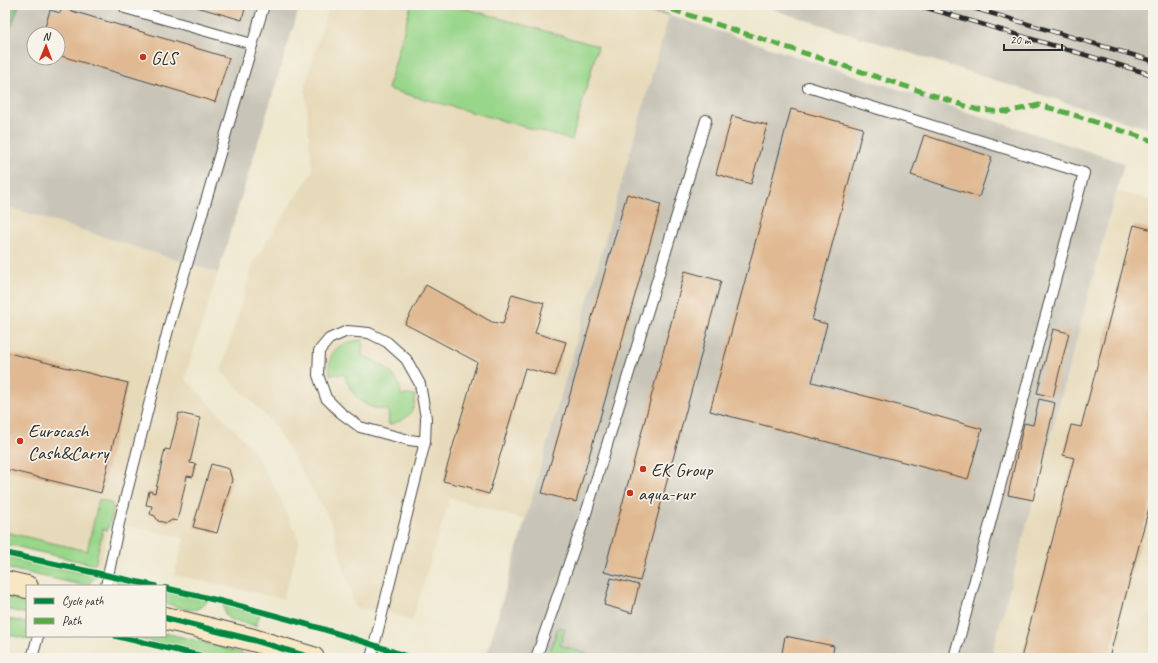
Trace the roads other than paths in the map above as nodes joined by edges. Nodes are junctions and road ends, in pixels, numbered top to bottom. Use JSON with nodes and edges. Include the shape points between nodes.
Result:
{"nodes":[{"id":1,"x":124,"y":5,"type":"edge"},
{"id":2,"x":264,"y":5,"type":"edge"},
{"id":3,"x":252,"y":44,"type":"junction"},
{"id":4,"x":808,"y":87,"type":"dead end"},
{"id":5,"x":706,"y":120,"type":"dead end"},
{"id":6,"x":425,"y":442,"type":"junction"},
{"id":7,"x":5,"y":582,"type":"edge"},
{"id":8,"x":106,"y":585,"type":"edge"},
{"id":9,"x":26,"y":587,"type":"edge"},
{"id":10,"x":166,"y":618,"type":"edge"},
{"id":11,"x":38,"y":637,"type":"edge"},
{"id":12,"x":32,"y":658,"type":"edge"},
{"id":13,"x":313,"y":658,"type":"edge"},
{"id":14,"x":371,"y":658,"type":"edge"},
{"id":15,"x":536,"y":658,"type":"edge"},
{"id":16,"x":954,"y":658,"type":"edge"}],
"edges":[{"from":1,"to":3,"type":"lane","via":[[125,8]]},
{"from":2,"to":3,"type":"lane"},
{"from":3,"to":8,"type":"lane","via":[[170,322],[119,523]]},
{"from":4,"to":16,"type":"lane","via":[[1084,173]]},
{"from":5,"to":15,"type":"lane","via":[[584,520]]},
{"from":6,"to":6,"type":"lane","via":[[426,418],[420,384],[406,359],[387,342],[369,333],[347,331],[329,339],[319,351],[318,375],[326,398],[360,427]]},
{"from":6,"to":14,"type":"lane"},
{"from":7,"to":9,"type":"street"},
{"from":10,"to":13,"type":"street"},
{"from":11,"to":12,"type":"lane"}]}
